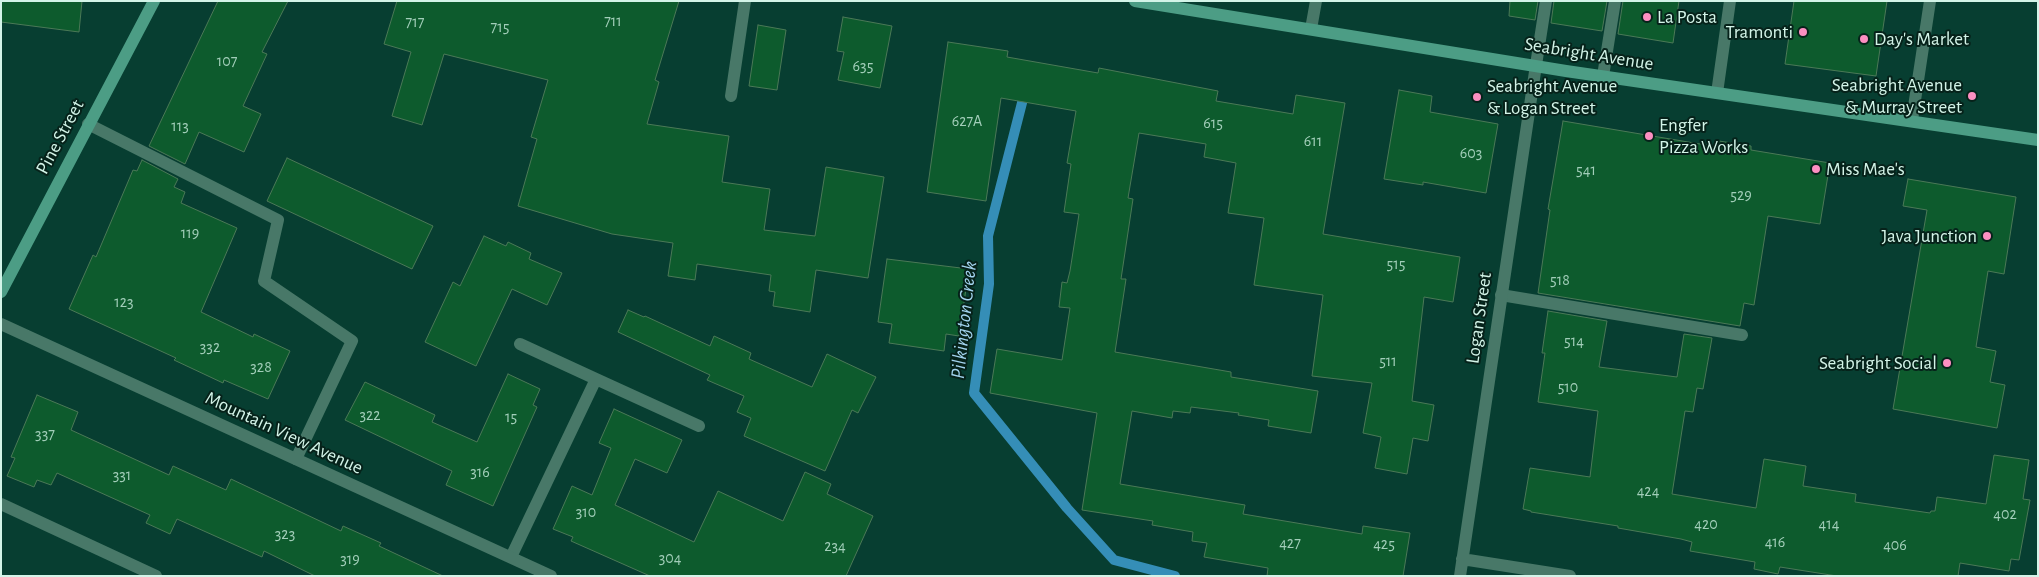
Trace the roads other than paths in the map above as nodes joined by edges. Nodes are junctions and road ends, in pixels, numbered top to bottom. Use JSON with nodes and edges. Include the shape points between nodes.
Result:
{"nodes":[{"id":1,"x":154,"y":1,"type":"edge"},
{"id":2,"x":745,"y":1,"type":"edge"},
{"id":3,"x":1134,"y":1,"type":"edge"},
{"id":4,"x":1316,"y":1,"type":"edge"},
{"id":5,"x":1546,"y":1,"type":"edge"},
{"id":6,"x":1614,"y":1,"type":"edge"},
{"id":7,"x":1730,"y":1,"type":"edge"},
{"id":8,"x":1930,"y":1,"type":"edge"},
{"id":9,"x":1312,"y":30,"type":"junction"},
{"id":10,"x":1536,"y":65,"type":"junction"},
{"id":11,"x":1603,"y":76,"type":"junction"},
{"id":12,"x":1717,"y":93,"type":"junction"},
{"id":13,"x":731,"y":96,"type":"dead end"},
{"id":14,"x":1912,"y":120,"type":"junction"},
{"id":15,"x":88,"y":124,"type":"junction"},
{"id":16,"x":2038,"y":140,"type":"edge"},
{"id":17,"x":1,"y":292,"type":"edge"},
{"id":18,"x":1501,"y":295,"type":"junction"},
{"id":19,"x":1,"y":324,"type":"edge"},
{"id":20,"x":1742,"y":335,"type":"dead end"},
{"id":21,"x":520,"y":344,"type":"dead end"},
{"id":22,"x":596,"y":379,"type":"junction"},
{"id":23,"x":699,"y":426,"type":"dead end"},
{"id":24,"x":296,"y":458,"type":"junction"},
{"id":25,"x":1,"y":504,"type":"edge"},
{"id":26,"x":511,"y":557,"type":"junction"},
{"id":27,"x":1462,"y":559,"type":"junction"},
{"id":28,"x":156,"y":576,"type":"edge"},
{"id":29,"x":551,"y":576,"type":"edge"},
{"id":30,"x":1460,"y":576,"type":"edge"},
{"id":31,"x":1570,"y":576,"type":"edge"}],
"edges":[{"from":1,"to":15,"type":"main road","name":"Pine Street"},
{"from":2,"to":13,"type":"street"},
{"from":3,"to":9,"type":"main road","name":"Seabright Avenue"},
{"from":4,"to":9,"type":"street"},
{"from":5,"to":10,"type":"street","name":"Logan Street"},
{"from":6,"to":11,"type":"street"},
{"from":7,"to":12,"type":"street"},
{"from":8,"to":14,"type":"street"},
{"from":9,"to":10,"type":"main road","name":"Seabright Avenue"},
{"from":10,"to":11,"type":"main road","name":"Seabright Avenue"},
{"from":10,"to":18,"type":"street","name":"Logan Street"},
{"from":11,"to":12,"type":"main road","name":"Seabright Avenue"},
{"from":12,"to":14,"type":"main road","name":"Seabright Avenue"},
{"from":14,"to":16,"type":"main road","name":"Seabright Avenue"},
{"from":15,"to":17,"type":"main road","name":"Pine Street"},
{"from":15,"to":24,"type":"street","via":[[278,220],[264,282],[352,341]]},
{"from":18,"to":20,"type":"street"},
{"from":18,"to":27,"type":"street","name":"Logan Street"},
{"from":19,"to":24,"type":"street","name":"Mountain View Avenue"},
{"from":21,"to":22,"type":"street"},
{"from":22,"to":23,"type":"street"},
{"from":22,"to":26,"type":"street"},
{"from":24,"to":26,"type":"street","name":"Mountain View Avenue"},
{"from":25,"to":28,"type":"street"},
{"from":26,"to":29,"type":"street","name":"Mountain View Avenue"},
{"from":27,"to":30,"type":"street","name":"Logan Street"},
{"from":27,"to":31,"type":"street"}]}
